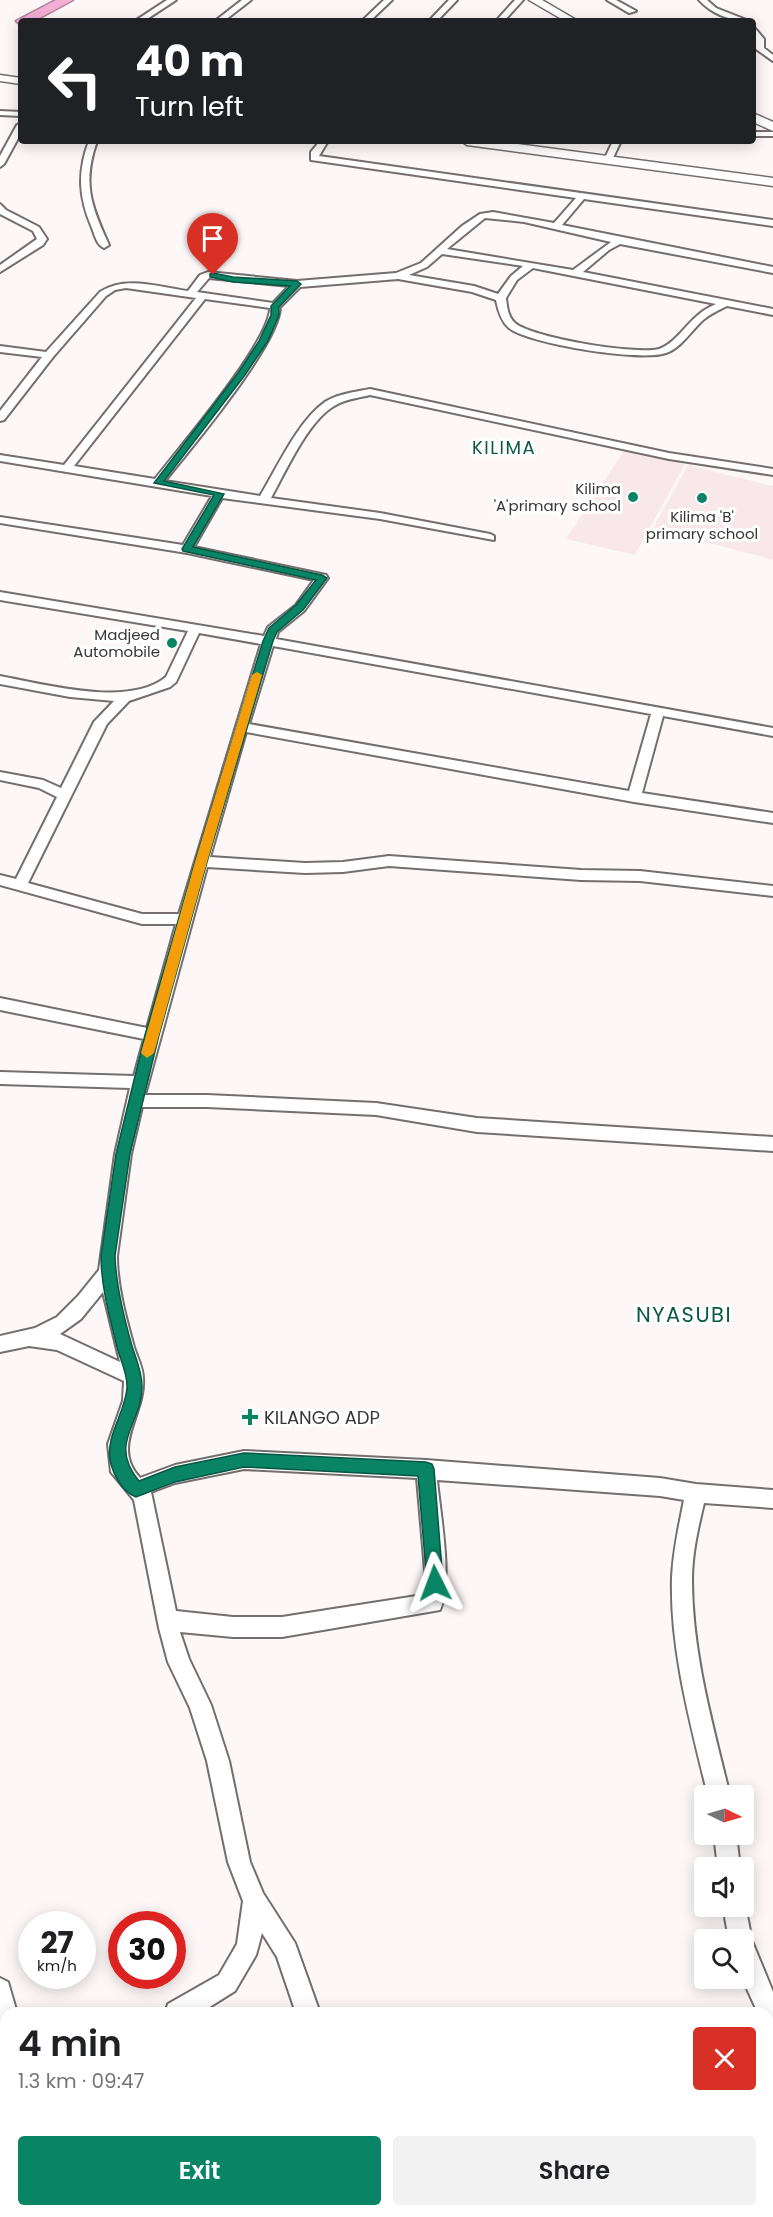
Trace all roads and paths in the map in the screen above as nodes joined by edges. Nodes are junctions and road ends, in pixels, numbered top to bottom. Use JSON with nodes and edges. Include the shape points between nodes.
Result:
{"nodes":[{"id":1,"x":66,"y":0,"type":"edge"},
{"id":2,"x":172,"y":0,"type":"edge"},
{"id":3,"x":247,"y":0,"type":"edge"},
{"id":4,"x":388,"y":0,"type":"edge"},
{"id":5,"x":453,"y":0,"type":"edge"},
{"id":6,"x":519,"y":0,"type":"edge"},
{"id":7,"x":534,"y":0,"type":"edge"},
{"id":8,"x":611,"y":0,"type":"edge"},
{"id":9,"x":703,"y":0,"type":"edge"},
{"id":10,"x":632,"y":11,"type":"dead end"},
{"id":11,"x":30,"y":18,"type":"edge"},
{"id":12,"x":144,"y":18,"type":"edge"},
{"id":13,"x":223,"y":18,"type":"edge"},
{"id":14,"x":369,"y":18,"type":"edge"},
{"id":15,"x":436,"y":18,"type":"edge"},
{"id":16,"x":503,"y":18,"type":"edge"},
{"id":17,"x":567,"y":18,"type":"edge"},
{"id":18,"x":736,"y":18,"type":"edge"},
{"id":19,"x":756,"y":33,"type":"edge"},
{"id":20,"x":771,"y":36,"type":"dead end"},
{"id":21,"x":760,"y":39,"type":"junction"},
{"id":22,"x":773,"y":59,"type":"edge"},
{"id":23,"x":0,"y":78,"type":"edge"},
{"id":24,"x":18,"y":81,"type":"edge"},
{"id":25,"x":0,"y":113,"type":"edge"},
{"id":26,"x":18,"y":114,"type":"edge"},
{"id":27,"x":756,"y":118,"type":"edge"},
{"id":28,"x":773,"y":127,"type":"edge"},
{"id":29,"x":18,"y":131,"type":"edge"},
{"id":30,"x":756,"y":134,"type":"edge"},
{"id":31,"x":773,"y":134,"type":"edge"},
{"id":32,"x":92,"y":144,"type":"edge"},
{"id":33,"x":322,"y":144,"type":"edge"},
{"id":34,"x":496,"y":144,"type":"edge"},
{"id":35,"x":616,"y":144,"type":"edge"},
{"id":36,"x":608,"y":160,"type":"junction"},
{"id":37,"x":0,"y":164,"type":"edge"},
{"id":38,"x":773,"y":182,"type":"edge"},
{"id":39,"x":581,"y":197,"type":"junction"},
{"id":40,"x":0,"y":207,"type":"edge"},
{"id":41,"x":773,"y":223,"type":"edge"},
{"id":42,"x":556,"y":226,"type":"junction"},
{"id":43,"x":619,"y":241,"type":"junction"},
{"id":44,"x":104,"y":245,"type":"dead end"},
{"id":45,"x":439,"y":251,"type":"junction"},
{"id":46,"x":11,"y":261,"type":"junction"},
{"id":47,"x":0,"y":264,"type":"edge"},
{"id":48,"x":533,"y":265,"type":"junction"},
{"id":49,"x":0,"y":269,"type":"edge"},
{"id":50,"x":773,"y":270,"type":"edge"},
{"id":51,"x":575,"y":274,"type":"junction"},
{"id":52,"x":398,"y":276,"type":"junction"},
{"id":53,"x":297,"y":284,"type":"junction"},
{"id":54,"x":196,"y":296,"type":"junction"},
{"id":55,"x":501,"y":298,"type":"junction"},
{"id":56,"x":725,"y":303,"type":"junction"},
{"id":57,"x":275,"y":306,"type":"junction"},
{"id":58,"x":773,"y":312,"type":"edge"},
{"id":59,"x":0,"y":349,"type":"edge"},
{"id":60,"x":48,"y":355,"type":"junction"},
{"id":61,"x":0,"y":418,"type":"edge"},
{"id":62,"x":0,"y":458,"type":"edge"},
{"id":63,"x":67,"y":468,"type":"junction"},
{"id":64,"x":773,"y":472,"type":"edge"},
{"id":65,"x":158,"y":483,"type":"junction"},
{"id":66,"x":219,"y":494,"type":"junction"},
{"id":67,"x":264,"y":500,"type":"junction"},
{"id":68,"x":0,"y":520,"type":"edge"},
{"id":69,"x":490,"y":538,"type":"dead end"},
{"id":70,"x":187,"y":549,"type":"junction"},
{"id":71,"x":0,"y":596,"type":"edge"},
{"id":72,"x":195,"y":629,"type":"junction"},
{"id":73,"x":268,"y":641,"type":"junction"},
{"id":74,"x":0,"y":680,"type":"edge"},
{"id":75,"x":124,"y":698,"type":"junction"},
{"id":76,"x":658,"y":711,"type":"junction"},
{"id":77,"x":241,"y":727,"type":"junction"},
{"id":78,"x":773,"y":732,"type":"edge"},
{"id":79,"x":0,"y":776,"type":"edge"},
{"id":80,"x":64,"y":795,"type":"junction"},
{"id":81,"x":634,"y":797,"type":"junction"},
{"id":82,"x":773,"y":818,"type":"edge"},
{"id":83,"x":201,"y":862,"type":"junction"},
{"id":84,"x":0,"y":880,"type":"edge"},
{"id":85,"x":20,"y":885,"type":"junction"},
{"id":86,"x":773,"y":891,"type":"edge"},
{"id":87,"x":185,"y":919,"type":"junction"},
{"id":88,"x":0,"y":1004,"type":"edge"},
{"id":89,"x":152,"y":1035,"type":"junction"},
{"id":90,"x":0,"y":1078,"type":"edge"},
{"id":91,"x":140,"y":1082,"type":"junction"},
{"id":92,"x":135,"y":1101,"type":"junction"},
{"id":93,"x":773,"y":1144,"type":"edge"},
{"id":94,"x":108,"y":1272,"type":"junction"},
{"id":95,"x":31,"y":1339,"type":"junction"},
{"id":96,"x":0,"y":1344,"type":"edge"},
{"id":97,"x":134,"y":1377,"type":"junction"},
{"id":98,"x":426,"y":1469,"type":"junction"},
{"id":99,"x":136,"y":1489,"type":"junction"},
{"id":100,"x":696,"y":1492,"type":"junction"},
{"id":101,"x":773,"y":1499,"type":"edge"},
{"id":102,"x":168,"y":1620,"type":"junction"},
{"id":103,"x":716,"y":1785,"type":"edge"},
{"id":104,"x":255,"y":1901,"type":"junction"},
{"id":105,"x":754,"y":1978,"type":"edge"},
{"id":106,"x":0,"y":1990,"type":"edge"},
{"id":107,"x":4,"y":2007,"type":"edge"},
{"id":108,"x":187,"y":2007,"type":"edge"},
{"id":109,"x":306,"y":2007,"type":"edge"},
{"id":110,"x":768,"y":2007,"type":"edge"}],
"edges":[{"from":1,"to":11,"type":"highway"},
{"from":2,"to":12,"type":"street"},
{"from":3,"to":13,"type":"street"},
{"from":4,"to":14,"type":"street"},
{"from":5,"to":15,"type":"street"},
{"from":6,"to":16,"type":"street"},
{"from":7,"to":17,"type":"street"},
{"from":8,"to":10,"type":"street"},
{"from":9,"to":18,"type":"street","via":[[713,10]]},
{"from":19,"to":21,"type":"street"},
{"from":20,"to":21,"type":"street"},
{"from":21,"to":22,"type":"street","via":[[760,49]]},
{"from":23,"to":24,"type":"street"},
{"from":25,"to":26,"type":"street"},
{"from":27,"to":28,"type":"street"},
{"from":29,"to":37,"type":"street"},
{"from":30,"to":31,"type":"street"},
{"from":32,"to":44,"type":"street","via":[[83,169],[85,194]]},
{"from":33,"to":39,"type":"street","via":[[314,158]]},
{"from":34,"to":36,"type":"street"},
{"from":35,"to":36,"type":"street"},
{"from":36,"to":38,"type":"street"},
{"from":39,"to":41,"type":"street"},
{"from":39,"to":42,"type":"street"},
{"from":40,"to":46,"type":"street","via":[[2,212],[36,229],[42,239]]},
{"from":42,"to":43,"type":"street"},
{"from":42,"to":45,"type":"street","via":[[508,216],[483,216]]},
{"from":43,"to":50,"type":"street"},
{"from":43,"to":51,"type":"street"},
{"from":45,"to":48,"type":"street"},
{"from":45,"to":52,"type":"street","via":[[424,266]]},
{"from":46,"to":47,"type":"street"},
{"from":46,"to":49,"type":"street"},
{"from":48,"to":51,"type":"street"},
{"from":48,"to":55,"type":"street","via":[[517,274]]},
{"from":51,"to":56,"type":"street"},
{"from":52,"to":53,"type":"street"},
{"from":52,"to":55,"type":"street","via":[[474,289]]},
{"from":53,"to":54,"type":"street","via":[[207,275]]},
{"from":53,"to":57,"type":"street"},
{"from":54,"to":57,"type":"street"},
{"from":54,"to":60,"type":"street","via":[[126,285],[112,288]]},
{"from":54,"to":63,"type":"street"},
{"from":55,"to":56,"type":"street","via":[[502,311],[515,329],[585,346],[649,354],[670,347],[704,315]]},
{"from":56,"to":58,"type":"street"},
{"from":57,"to":65,"type":"street","via":[[263,341]]},
{"from":59,"to":60,"type":"street"},
{"from":60,"to":61,"type":"street"},
{"from":62,"to":63,"type":"street"},
{"from":63,"to":65,"type":"street"},
{"from":64,"to":67,"type":"street","via":[[659,454],[370,392],[331,402],[322,409]]},
{"from":65,"to":66,"type":"street"},
{"from":66,"to":67,"type":"street"},
{"from":66,"to":70,"type":"street"},
{"from":67,"to":69,"type":"street","via":[[380,516]]},
{"from":68,"to":70,"type":"street"},
{"from":70,"to":73,"type":"street","via":[[322,578],[300,608],[272,630]]},
{"from":71,"to":72,"type":"street"},
{"from":72,"to":73,"type":"street"},
{"from":72,"to":75,"type":"street","via":[[171,679]]},
{"from":73,"to":76,"type":"street"},
{"from":73,"to":77,"type":"street"},
{"from":74,"to":75,"type":"street"},
{"from":75,"to":80,"type":"street","via":[[100,722]]},
{"from":76,"to":78,"type":"street"},
{"from":76,"to":81,"type":"street"},
{"from":77,"to":81,"type":"street"},
{"from":77,"to":83,"type":"street"},
{"from":79,"to":80,"type":"street","via":[[43,784]]},
{"from":80,"to":85,"type":"street"},
{"from":81,"to":82,"type":"street"},
{"from":83,"to":86,"type":"street","via":[[305,868],[389,861],[640,876]]},
{"from":83,"to":87,"type":"street"},
{"from":84,"to":85,"type":"street"},
{"from":85,"to":87,"type":"street","via":[[142,918]]},
{"from":87,"to":89,"type":"street"},
{"from":88,"to":89,"type":"street"},
{"from":89,"to":91,"type":"street"},
{"from":90,"to":91,"type":"street"},
{"from":91,"to":92,"type":"street"},
{"from":92,"to":93,"type":"street","via":[[376,1109],[477,1125]]},
{"from":92,"to":94,"type":"street","via":[[123,1154]]},
{"from":94,"to":95,"type":"street","via":[[76,1315]]},
{"from":94,"to":97,"type":"street"},
{"from":95,"to":96,"type":"street"},
{"from":95,"to":97,"type":"street","via":[[59,1342]]},
{"from":97,"to":99,"type":"street","via":[[132,1401],[118,1444],[122,1472]]},
{"from":98,"to":99,"type":"street","via":[[244,1460],[175,1474]]},
{"from":98,"to":100,"type":"street"},
{"from":98,"to":102,"type":"street","via":[[435,1570],[433,1603],[282,1627]]},
{"from":99,"to":102,"type":"street","via":[[143,1496]]},
{"from":100,"to":101,"type":"street"},
{"from":100,"to":103,"type":"street","via":[[682,1578],[687,1656]]},
{"from":102,"to":104,"type":"street","via":[[179,1662],[209,1729],[239,1862]]},
{"from":104,"to":108,"type":"street","via":[[248,1947],[231,1977]]},
{"from":104,"to":109,"type":"street","via":[[287,1952]]},
{"from":105,"to":110,"type":"street"},
{"from":106,"to":107,"type":"street"}]}
